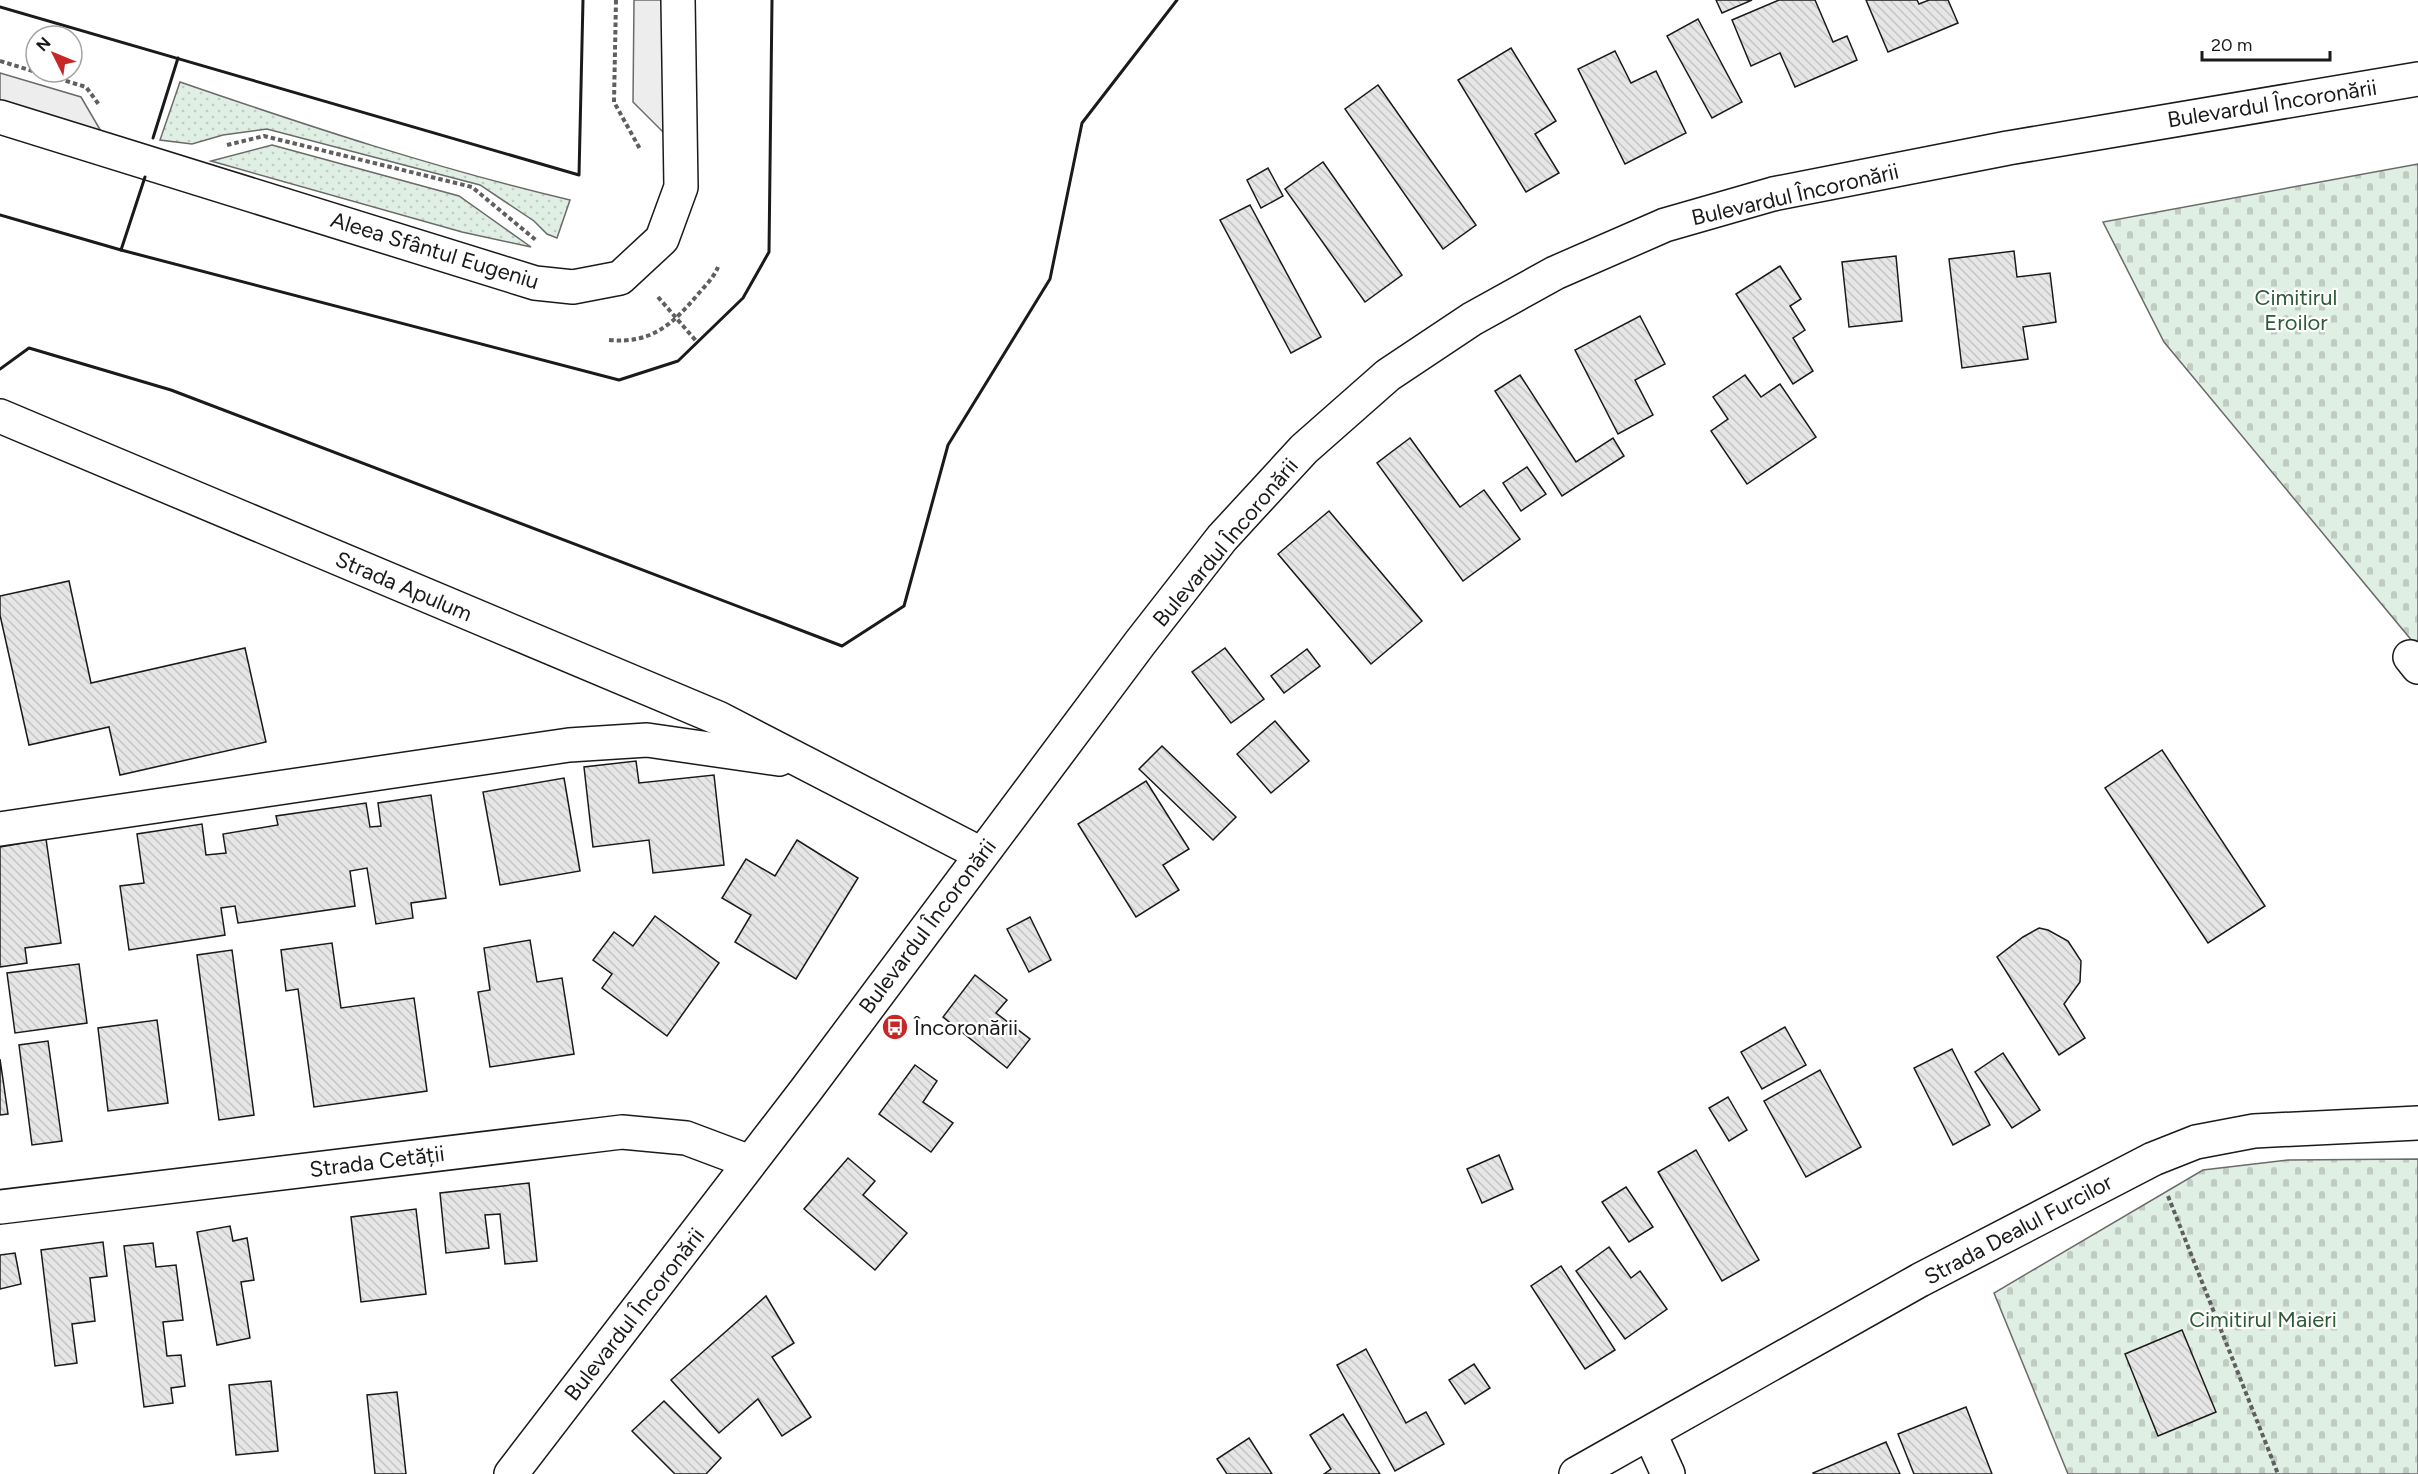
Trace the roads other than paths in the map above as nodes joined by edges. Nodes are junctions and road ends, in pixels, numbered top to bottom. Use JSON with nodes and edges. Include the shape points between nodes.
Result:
{"nodes":[{"id":1,"x":678,"y":0,"type":"edge"},
{"id":2,"x":2418,"y":79,"type":"edge"},
{"id":3,"x":0,"y":117,"type":"edge"},
{"id":4,"x":0,"y":416,"type":"edge"},
{"id":5,"x":806,"y":763,"type":"junction"},
{"id":6,"x":0,"y":829,"type":"edge"},
{"id":7,"x":981,"y":854,"type":"junction"},
{"id":8,"x":2418,"y":1123,"type":"edge"},
{"id":9,"x":750,"y":1162,"type":"junction"},
{"id":10,"x":0,"y":1207,"type":"edge"},
{"id":11,"x":1650,"y":1434,"type":"junction"},
{"id":12,"x":511,"y":1474,"type":"edge"},
{"id":13,"x":1576,"y":1474,"type":"edge"},
{"id":14,"x":1668,"y":1474,"type":"edge"}],
"edges":[{"from":1,"to":3,"type":"street","name":"Aleea Sfântul Eugeniu","via":[[681,187],[662,239],[620,278],[573,287],[535,283]]},
{"from":2,"to":7,"type":"street","name":"Bulevardul Încoronării","via":[[2079,135],[1773,194],[1665,225],[1555,273],[1472,319],[1388,375],[1304,449],[1222,538]]},
{"from":4,"to":5,"type":"street","name":"Strada Apulum","via":[[718,718]]},
{"from":5,"to":6,"type":"street","name":"Strada Apulum","via":[[647,740],[569,745]]},
{"from":5,"to":7,"type":"street","name":"Strada Apulum"},
{"from":7,"to":9,"type":"street","name":"Bulevardul Încoronării"},
{"from":8,"to":11,"type":"street","name":"Strada Dealul Furcilor","via":[[2254,1131],[2196,1142],[2153,1160],[1920,1280]]},
{"from":9,"to":10,"type":"street","name":"Strada Cetății","via":[[686,1138],[622,1132]]},
{"from":9,"to":12,"type":"street","name":"Bulevardul Încoronării"},
{"from":11,"to":13,"type":"street","name":"Strada Dealul Furcilor"},
{"from":11,"to":14,"type":"street"}]}
